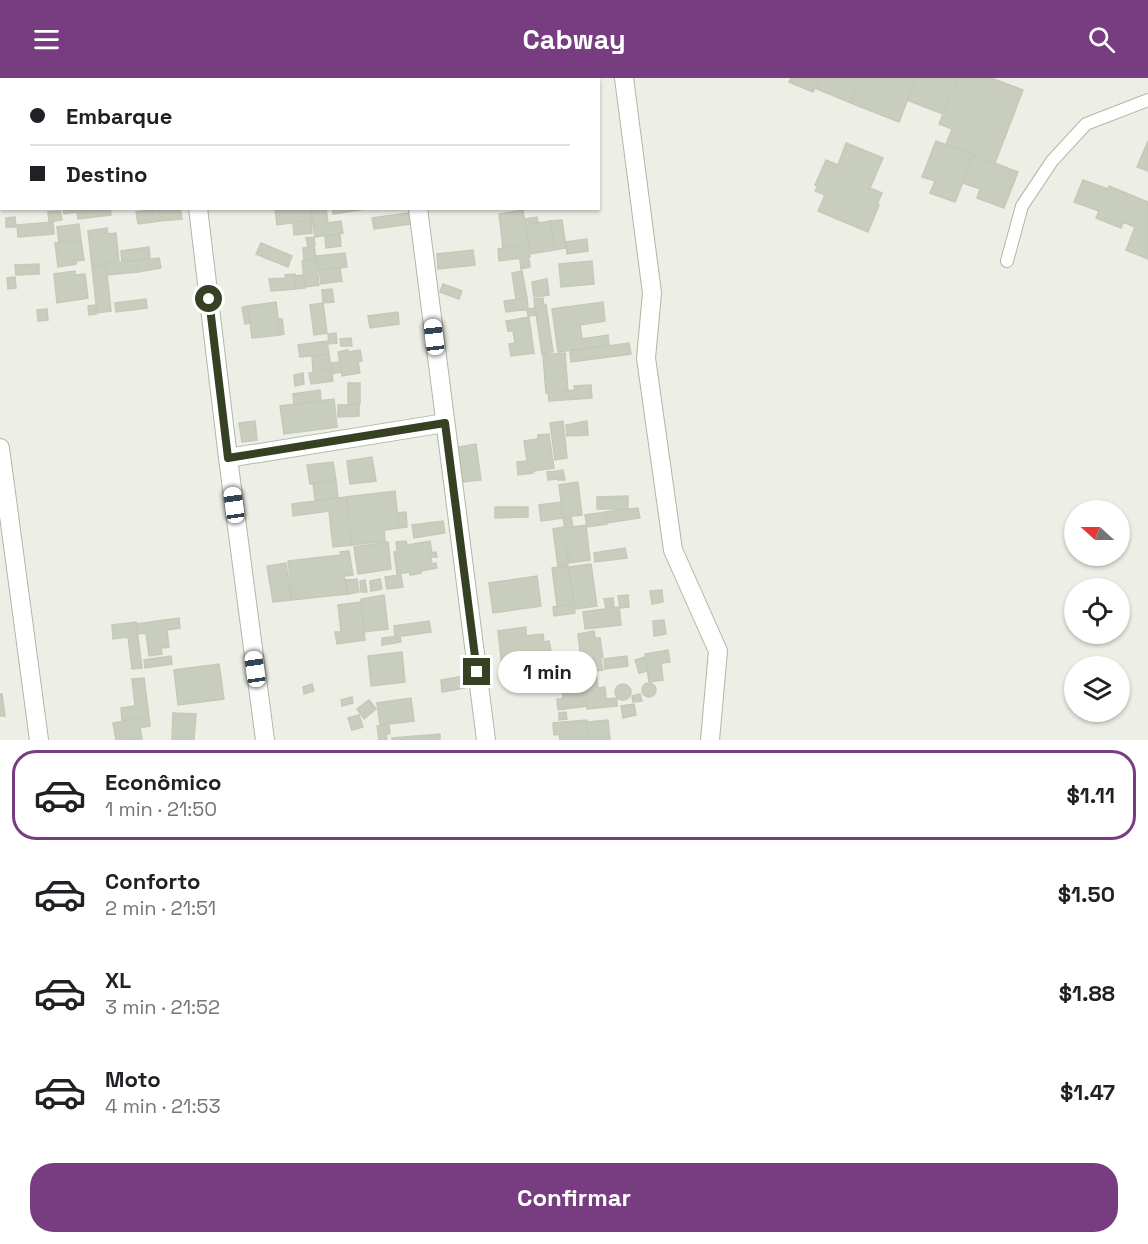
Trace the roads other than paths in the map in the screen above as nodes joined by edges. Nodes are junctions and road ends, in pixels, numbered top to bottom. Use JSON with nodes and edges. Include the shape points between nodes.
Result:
{"nodes":[{"id":1,"x":624,"y":78,"type":"edge"},
{"id":2,"x":1148,"y":100,"type":"edge"},
{"id":3,"x":198,"y":210,"type":"edge"},
{"id":4,"x":418,"y":210,"type":"edge"},
{"id":5,"x":1007,"y":261,"type":"dead end"},
{"id":6,"x":445,"y":423,"type":"junction"},
{"id":7,"x":0,"y":448,"type":"edge"},
{"id":8,"x":228,"y":458,"type":"junction"},
{"id":9,"x":2,"y":483,"type":"edge"},
{"id":10,"x":39,"y":740,"type":"edge"},
{"id":11,"x":265,"y":740,"type":"edge"},
{"id":12,"x":486,"y":740,"type":"edge"},
{"id":13,"x":710,"y":740,"type":"edge"}],
"edges":[{"from":1,"to":13,"type":"street","via":[[652,293],[646,358],[673,549],[718,651]]},
{"from":2,"to":5,"type":"lane","via":[[1086,124],[1052,161],[1022,206]]},
{"from":3,"to":8,"type":"street"},
{"from":4,"to":6,"type":"street"},
{"from":6,"to":8,"type":"street"},
{"from":6,"to":12,"type":"street"},
{"from":7,"to":9,"type":"street"},
{"from":8,"to":11,"type":"street"},
{"from":9,"to":10,"type":"street"}]}
